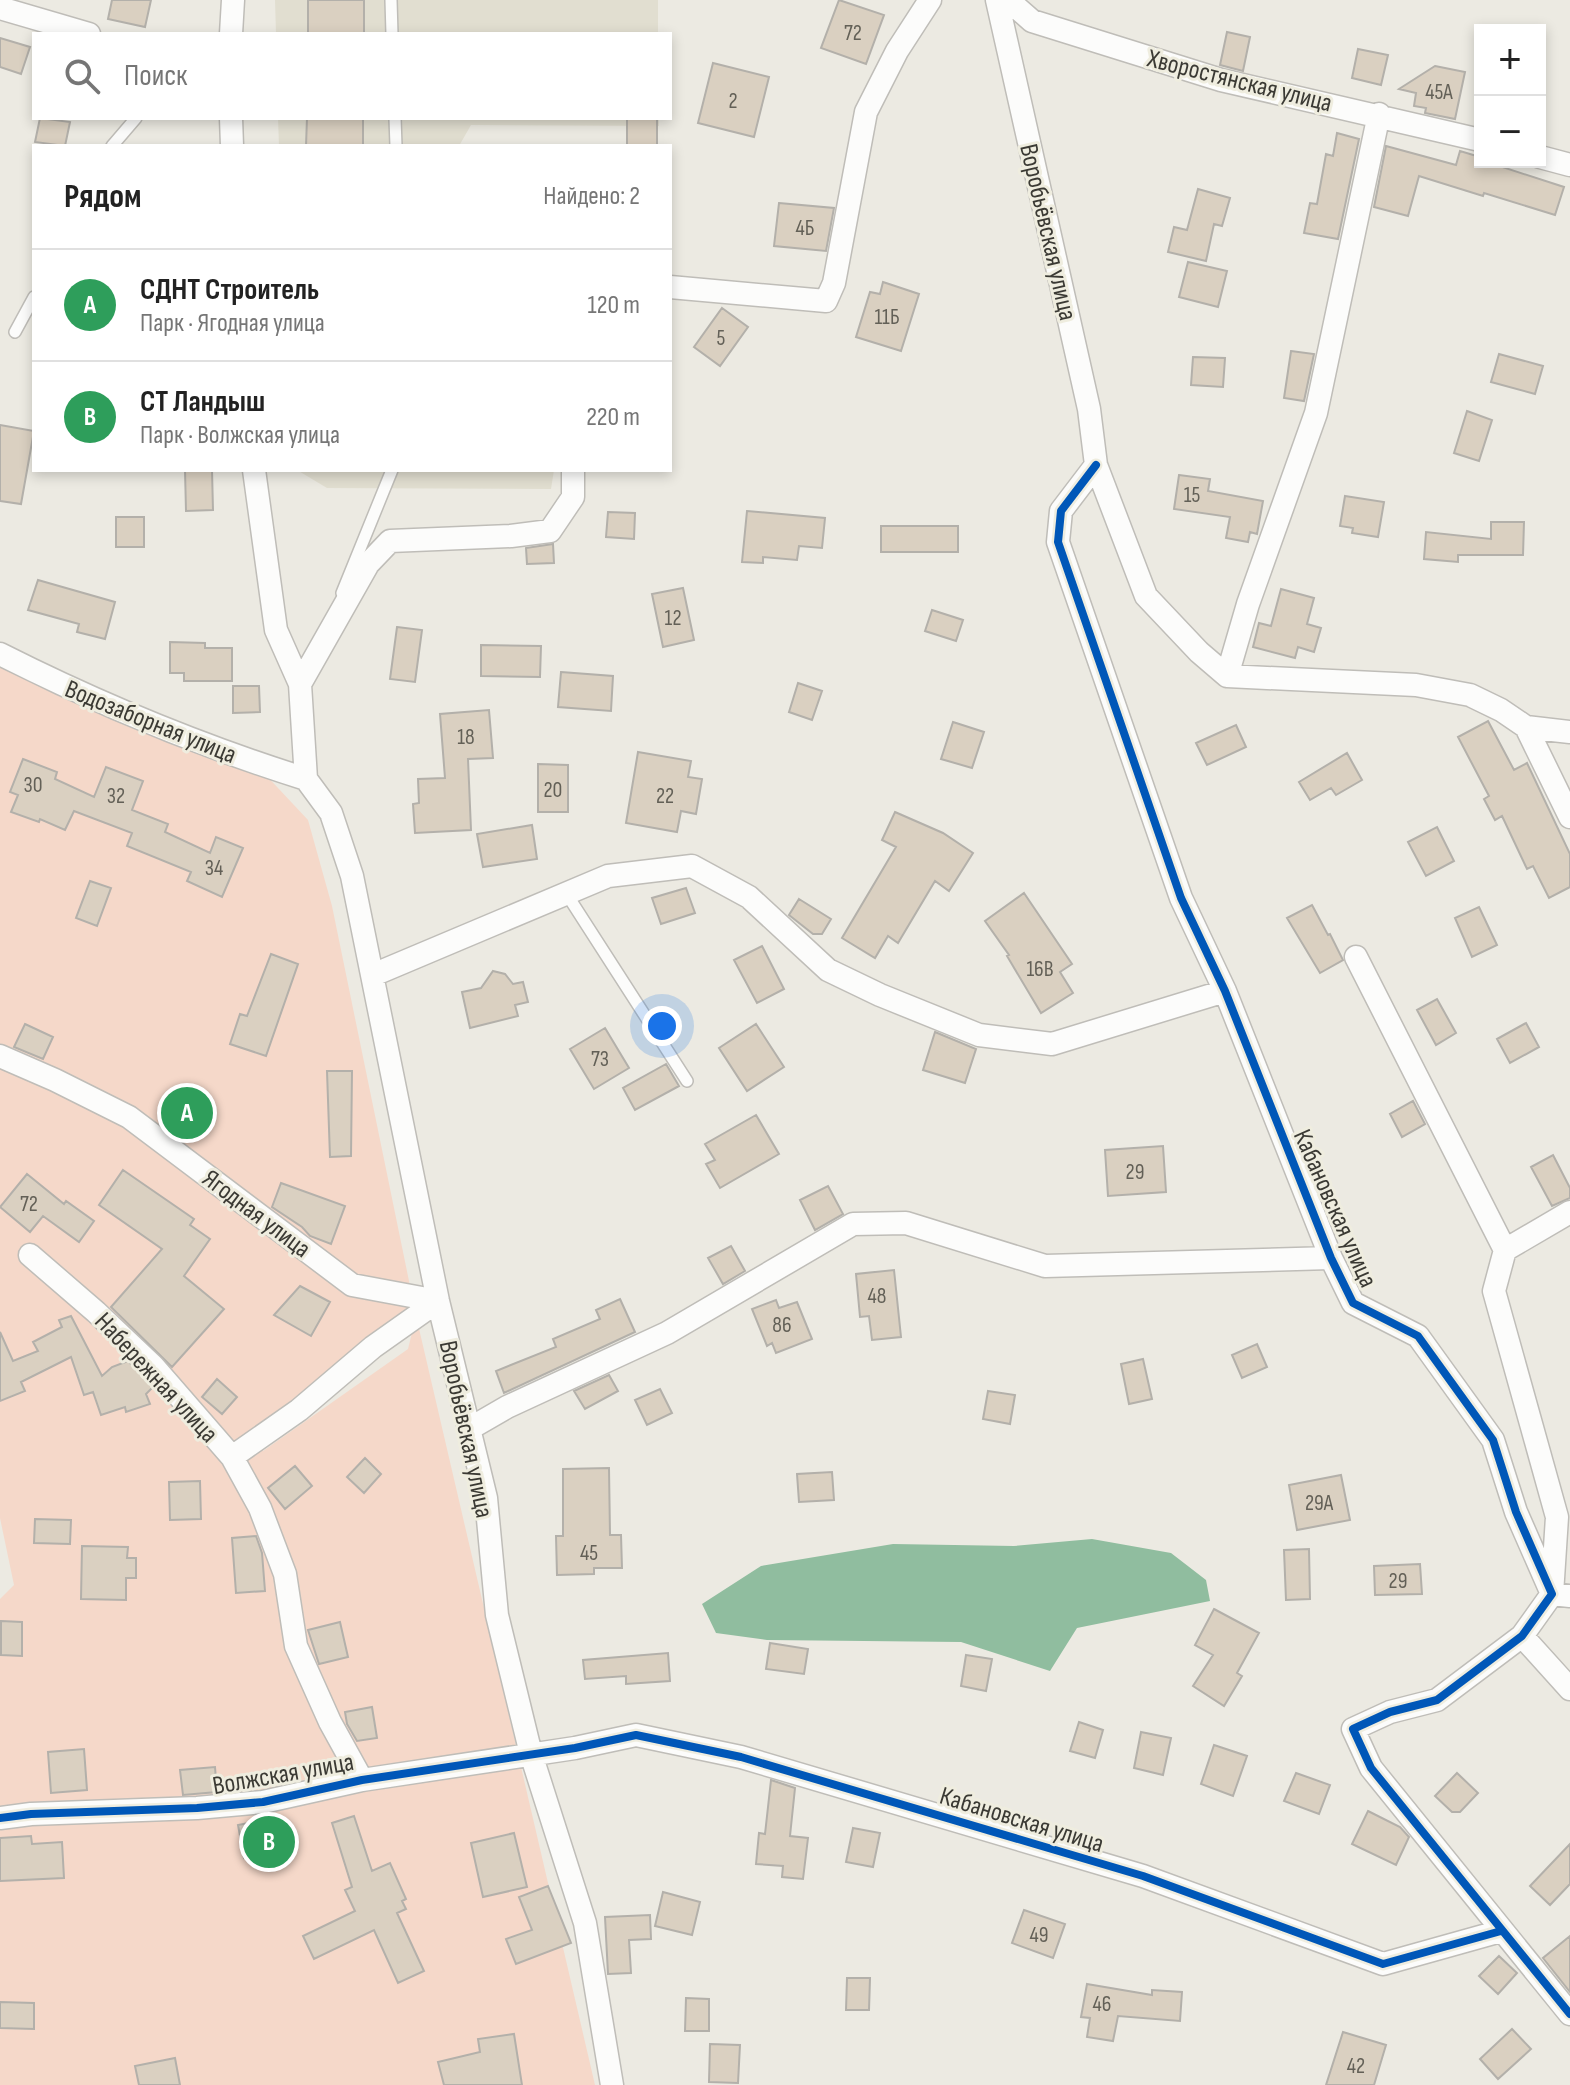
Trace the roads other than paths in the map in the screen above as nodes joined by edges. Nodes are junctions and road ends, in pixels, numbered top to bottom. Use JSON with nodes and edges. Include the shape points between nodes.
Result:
{"nodes":[{"id":1,"x":233,"y":0,"type":"edge"},
{"id":2,"x":391,"y":0,"type":"edge"},
{"id":3,"x":930,"y":0,"type":"edge"},
{"id":4,"x":997,"y":0,"type":"edge"},
{"id":5,"x":1008,"y":0,"type":"edge"},
{"id":6,"x":0,"y":8,"type":"edge"},
{"id":7,"x":82,"y":32,"type":"edge"},
{"id":8,"x":231,"y":32,"type":"edge"},
{"id":9,"x":392,"y":32,"type":"edge"},
{"id":10,"x":1379,"y":114,"type":"junction"},
{"id":11,"x":134,"y":120,"type":"edge"},
{"id":12,"x":231,"y":120,"type":"edge"},
{"id":13,"x":395,"y":120,"type":"edge"},
{"id":14,"x":1474,"y":138,"type":"edge"},
{"id":15,"x":114,"y":144,"type":"edge"},
{"id":16,"x":232,"y":144,"type":"edge"},
{"id":17,"x":396,"y":144,"type":"edge"},
{"id":18,"x":1546,"y":159,"type":"edge"},
{"id":19,"x":1570,"y":165,"type":"edge"},
{"id":20,"x":672,"y":287,"type":"edge"},
{"id":21,"x":32,"y":301,"type":"edge"},
{"id":22,"x":15,"y":332,"type":"dead end"},
{"id":23,"x":1096,"y":465,"type":"junction"},
{"id":24,"x":254,"y":472,"type":"edge"},
{"id":25,"x":391,"y":472,"type":"edge"},
{"id":26,"x":573,"y":472,"type":"edge"},
{"id":27,"x":321,"y":645,"type":"junction"},
{"id":28,"x":0,"y":654,"type":"edge"},
{"id":29,"x":1227,"y":676,"type":"junction"},
{"id":30,"x":300,"y":684,"type":"junction"},
{"id":31,"x":1526,"y":727,"type":"junction"},
{"id":32,"x":1570,"y":732,"type":"edge"},
{"id":33,"x":306,"y":779,"type":"junction"},
{"id":34,"x":1570,"y":817,"type":"edge"},
{"id":35,"x":566,"y":893,"type":"junction"},
{"id":36,"x":1356,"y":957,"type":"dead end"},
{"id":37,"x":373,"y":975,"type":"junction"},
{"id":38,"x":1225,"y":991,"type":"junction"},
{"id":39,"x":0,"y":1056,"type":"edge"},
{"id":40,"x":687,"y":1081,"type":"dead end"},
{"id":41,"x":1570,"y":1212,"type":"edge"},
{"id":42,"x":1505,"y":1250,"type":"junction"},
{"id":43,"x":30,"y":1255,"type":"dead end"},
{"id":44,"x":1331,"y":1258,"type":"junction"},
{"id":45,"x":438,"y":1301,"type":"junction"},
{"id":46,"x":469,"y":1429,"type":"junction"},
{"id":47,"x":232,"y":1457,"type":"junction"},
{"id":48,"x":1561,"y":1595,"type":"edge"},
{"id":49,"x":1522,"y":1636,"type":"junction"},
{"id":50,"x":1570,"y":1689,"type":"edge"},
{"id":51,"x":527,"y":1754,"type":"junction"},
{"id":52,"x":362,"y":1780,"type":"junction"},
{"id":53,"x":0,"y":1818,"type":"edge"},
{"id":54,"x":1501,"y":1931,"type":"junction"},
{"id":55,"x":1570,"y":2014,"type":"edge"},
{"id":56,"x":612,"y":2085,"type":"edge"}],
"edges":[{"from":1,"to":8,"type":"street"},
{"from":2,"to":9,"type":"lane"},
{"from":3,"to":20,"type":"street","via":[[866,112],[834,283],[826,301]]},
{"from":4,"to":23,"type":"street","name":"Воробьёвская улица","via":[[1089,409]]},
{"from":5,"to":10,"type":"street","name":"Хворостянская улица","via":[[1032,21],[1206,75]]},
{"from":6,"to":7,"type":"street"},
{"from":10,"to":14,"type":"street","name":"Хворостянская улица"},
{"from":10,"to":29,"type":"street","via":[[1316,413]]},
{"from":11,"to":15,"type":"lane"},
{"from":12,"to":16,"type":"street"},
{"from":13,"to":17,"type":"lane"},
{"from":18,"to":19,"type":"street"},
{"from":21,"to":22,"type":"lane"},
{"from":23,"to":29,"type":"street","name":"Воробьёвская улица","via":[[1146,596]]},
{"from":23,"to":38,"type":"street","name":"Кабановская улица","via":[[1061,511],[1058,542],[1181,898]]},
{"from":24,"to":30,"type":"street","via":[[276,630]]},
{"from":25,"to":27,"type":"lane"},
{"from":26,"to":27,"type":"street","via":[[573,497],[550,531],[390,541],[368,564]]},
{"from":27,"to":30,"type":"street"},
{"from":28,"to":33,"type":"street","name":"Водозаборная улица","via":[[73,691],[227,754]]},
{"from":29,"to":31,"type":"street","via":[[1416,685],[1470,695]]},
{"from":30,"to":33,"type":"street"},
{"from":31,"to":32,"type":"street"},
{"from":31,"to":34,"type":"street"},
{"from":33,"to":37,"type":"street","name":"Воробьёвская улица","via":[[331,813],[344,851]]},
{"from":35,"to":37,"type":"street"},
{"from":35,"to":38,"type":"street","via":[[608,876],[692,866],[749,897],[828,970],[979,1035],[1052,1044]]},
{"from":35,"to":40,"type":"lane"},
{"from":36,"to":42,"type":"street"},
{"from":37,"to":45,"type":"street","name":"Воробьёвская улица"},
{"from":38,"to":44,"type":"street","name":"Кабановская улица"},
{"from":39,"to":45,"type":"street","name":"Ягодная улица","via":[[129,1117],[352,1285]]},
{"from":41,"to":42,"type":"street"},
{"from":42,"to":48,"type":"street","via":[[1494,1291],[1557,1517]]},
{"from":43,"to":47,"type":"street","name":"Набережная улица","via":[[153,1366]]},
{"from":44,"to":46,"type":"street","name":"Кабановская улица","via":[[1045,1266],[906,1223],[853,1224],[667,1333]]},
{"from":44,"to":48,"type":"street","name":"Кабановская улица","via":[[1353,1303],[1418,1336],[1493,1440],[1516,1512]]},
{"from":45,"to":46,"type":"street","name":"Воробьёвская улица"},
{"from":45,"to":47,"type":"street","name":"Набережная улица"},
{"from":46,"to":51,"type":"street","name":"Воробьёвская улица","via":[[486,1498],[497,1615]]},
{"from":47,"to":52,"type":"street","via":[[260,1508],[285,1574],[296,1646]]},
{"from":48,"to":49,"type":"street"},
{"from":49,"to":50,"type":"street"},
{"from":49,"to":54,"type":"street","via":[[1437,1700],[1353,1729],[1371,1768]]},
{"from":51,"to":52,"type":"street","name":"Волжская улица"},
{"from":51,"to":54,"type":"street","name":"Кабановская улица","via":[[636,1735],[741,1757],[1143,1876],[1383,1964]]},
{"from":51,"to":56,"type":"street","name":"Воробьёвская улица","via":[[585,1923]]},
{"from":52,"to":53,"type":"street","name":"Волжская улица","via":[[263,1802]]},
{"from":54,"to":55,"type":"street"}]}
